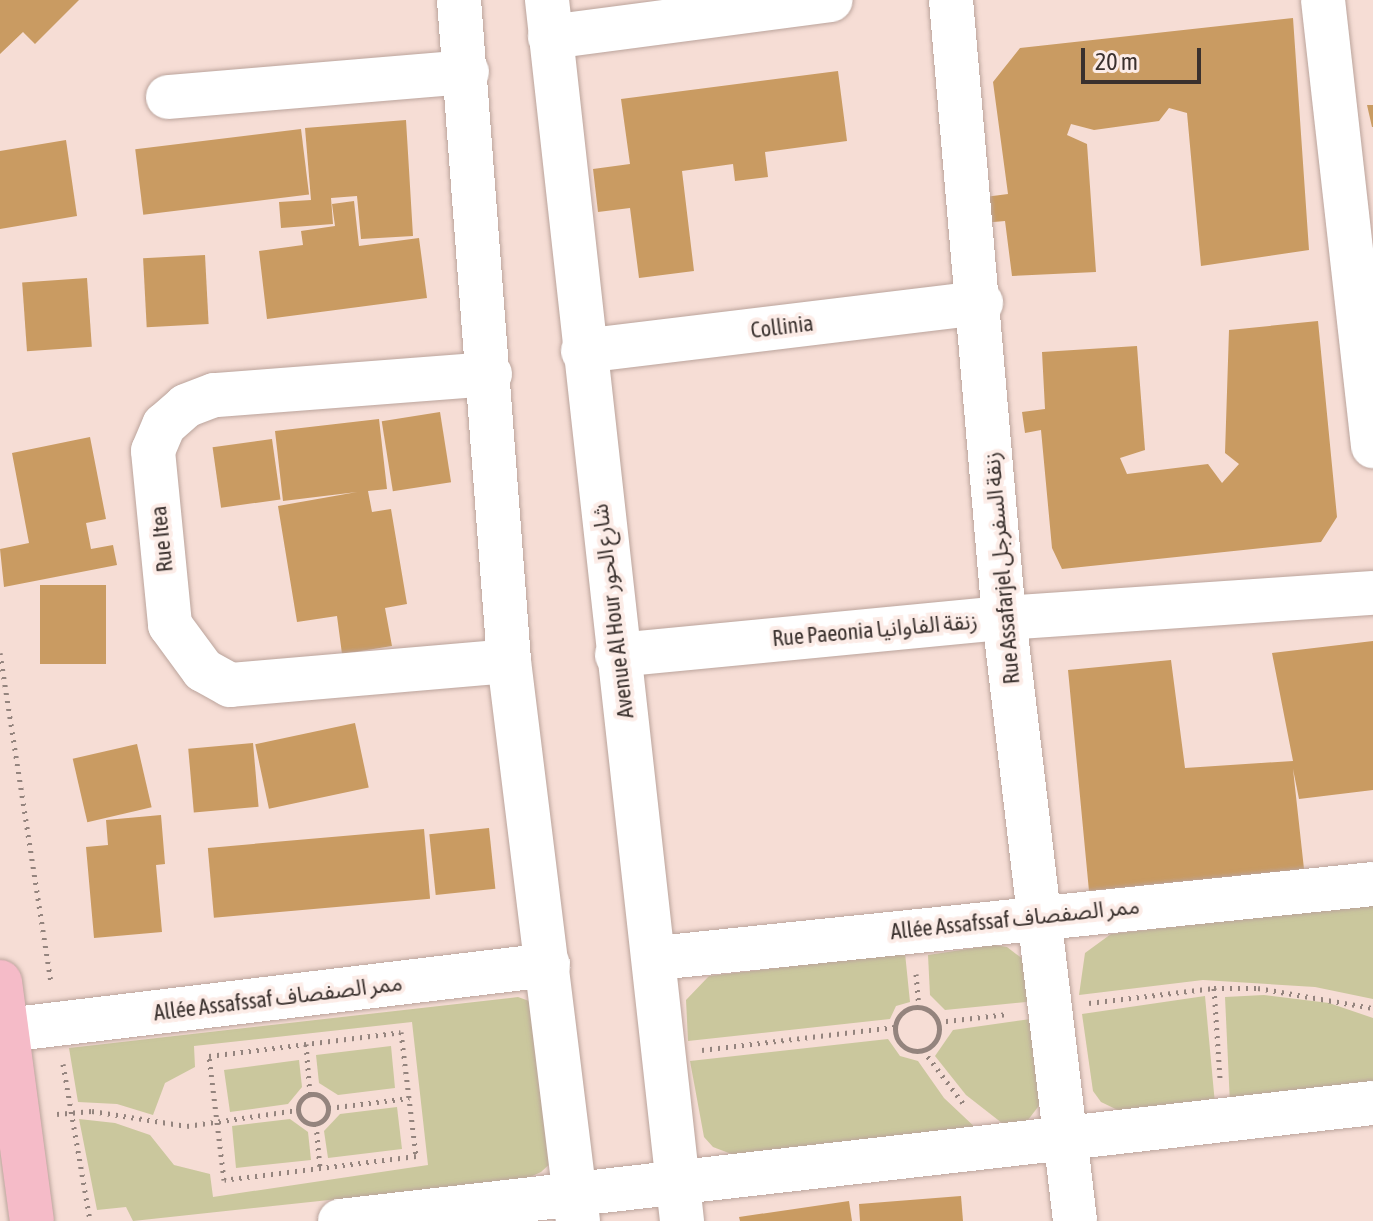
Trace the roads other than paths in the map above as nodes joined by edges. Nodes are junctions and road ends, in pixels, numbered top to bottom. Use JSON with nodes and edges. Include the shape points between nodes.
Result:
{"nodes":[{"id":1,"x":459,"y":0,"type":"edge"},
{"id":2,"x":831,"y":0,"type":"edge"},
{"id":3,"x":951,"y":0,"type":"edge"},
{"id":4,"x":1323,"y":0,"type":"edge"},
{"id":5,"x":548,"y":19,"type":"edge"},
{"id":6,"x":467,"y":72,"type":"junction"},
{"id":7,"x":168,"y":97,"type":"dead end"},
{"id":8,"x":981,"y":303,"type":"junction"},
{"id":9,"x":583,"y":351,"type":"junction"},
{"id":10,"x":490,"y":374,"type":"junction"},
{"id":11,"x":1373,"y":446,"type":"edge"},
{"id":12,"x":1373,"y":593,"type":"edge"},
{"id":13,"x":1004,"y":618,"type":"junction"},
{"id":14,"x":617,"y":655,"type":"junction"},
{"id":15,"x":509,"y":661,"type":"junction"},
{"id":16,"x":1373,"y":884,"type":"edge"},
{"id":17,"x":1038,"y":915,"type":"junction"},
{"id":18,"x":657,"y":958,"type":"junction"},
{"id":19,"x":548,"y":965,"type":"junction"},
{"id":20,"x":0,"y":982,"type":"edge"},
{"id":21,"x":7,"y":1030,"type":"junction"},
{"id":22,"x":1373,"y":1103,"type":"edge"},
{"id":23,"x":1066,"y":1135,"type":"junction"},
{"id":24,"x":680,"y":1200,"type":"edge"},
{"id":25,"x":576,"y":1206,"type":"edge"},
{"id":26,"x":32,"y":1221,"type":"edge"},
{"id":27,"x":340,"y":1221,"type":"edge"},
{"id":28,"x":1075,"y":1221,"type":"edge"}],
"edges":[{"from":1,"to":6,"type":"street"},
{"from":2,"to":5,"type":"street"},
{"from":3,"to":8,"type":"street","name":"Rue Assafarjel زنقة السفرجل"},
{"from":4,"to":11,"type":"street"},
{"from":5,"to":9,"type":"street","name":"Avenue Al Hour شارع الحور"},
{"from":6,"to":7,"type":"street"},
{"from":6,"to":10,"type":"street"},
{"from":8,"to":9,"type":"street","name":"Collinia"},
{"from":8,"to":13,"type":"street","name":"Rue Assafarjel زنقة السفرجل"},
{"from":9,"to":14,"type":"street","name":"Avenue Al Hour شارع الحور"},
{"from":10,"to":15,"type":"street"},
{"from":10,"to":15,"type":"street","name":"Rue Itea","via":[[214,395],[186,406],[164,425],[153,451],[170,625],[203,670],[230,685]]},
{"from":12,"to":13,"type":"street","name":"Rue Paeonia زنقة الفاوانيا"},
{"from":13,"to":14,"type":"street","name":"Rue Paeonia زنقة الفاوانيا"},
{"from":13,"to":17,"type":"street","name":"Rue Assafarjel زنقة السفرجل"},
{"from":14,"to":18,"type":"street","name":"Avenue Al Hour شارع الحور"},
{"from":15,"to":19,"type":"street"},
{"from":16,"to":17,"type":"street","name":"Allée Assafssaf ممر الصفصاف"},
{"from":17,"to":18,"type":"street","name":"Allée Assafssaf ممر الصفصاف"},
{"from":17,"to":23,"type":"street","name":"Rue Assafarjel زنقة السفرجل"},
{"from":18,"to":24,"type":"street","name":"Avenue Al Hour شارع الحور"},
{"from":19,"to":21,"type":"street","name":"Allée Assafssaf ممر الصفصاف"},
{"from":19,"to":25,"type":"street"},
{"from":20,"to":21,"type":"main road"},
{"from":21,"to":26,"type":"main road"},
{"from":22,"to":23,"type":"street"},
{"from":23,"to":24,"type":"street"},
{"from":23,"to":28,"type":"street","name":"Rue Assafarjel زنقة السفرجل"},
{"from":24,"to":25,"type":"street"},
{"from":25,"to":27,"type":"street"}]}
